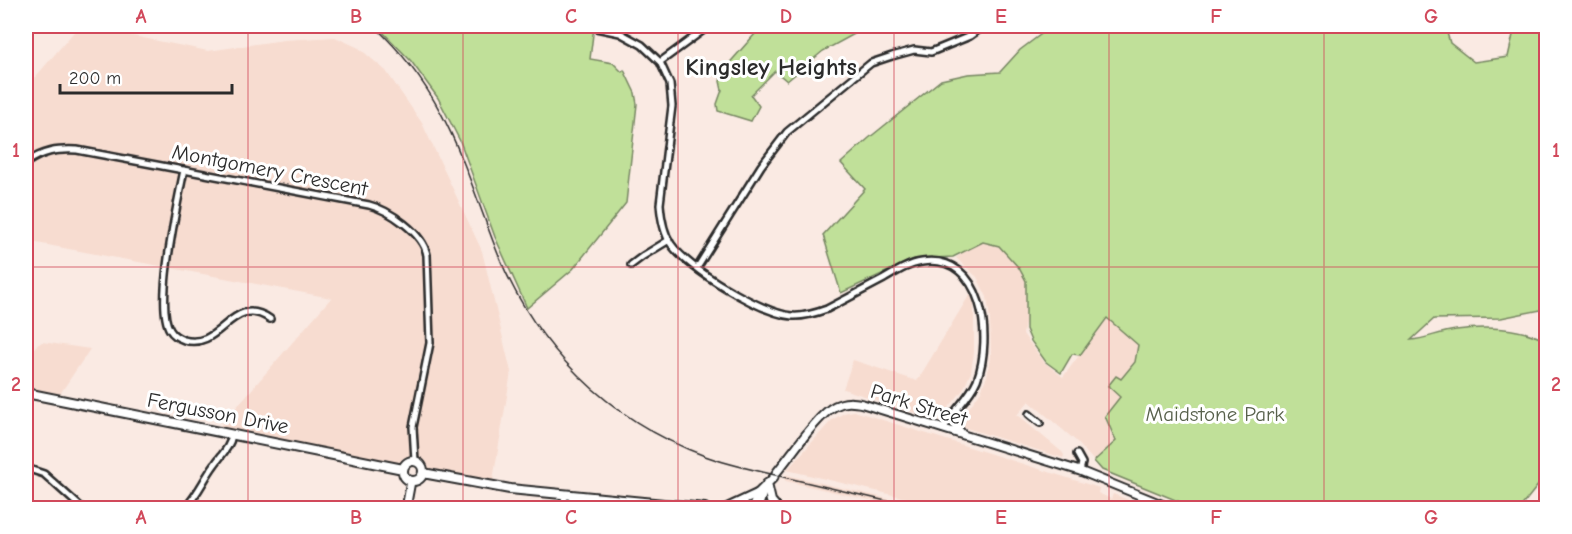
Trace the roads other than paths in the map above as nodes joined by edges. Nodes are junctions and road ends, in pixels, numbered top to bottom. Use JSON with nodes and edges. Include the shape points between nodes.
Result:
{"nodes":[{"id":1,"x":710,"y":26,"type":"edge"},
{"id":2,"x":984,"y":26,"type":"edge"},
{"id":3,"x":596,"y":28,"type":"dead end"},
{"id":4,"x":660,"y":62,"type":"junction"},
{"id":5,"x":26,"y":163,"type":"edge"},
{"id":6,"x":184,"y":170,"type":"junction"},
{"id":7,"x":669,"y":240,"type":"junction"},
{"id":8,"x":631,"y":265,"type":"dead end"},
{"id":9,"x":697,"y":268,"type":"junction"},
{"id":10,"x":270,"y":319,"type":"dead end"},
{"id":11,"x":26,"y":393,"type":"edge"},
{"id":12,"x":956,"y":412,"type":"junction"},
{"id":13,"x":1029,"y":414,"type":"dead end"},
{"id":14,"x":1040,"y":423,"type":"dead end"},
{"id":15,"x":943,"y":429,"type":"junction"},
{"id":16,"x":232,"y":435,"type":"junction"},
{"id":17,"x":962,"y":435,"type":"junction"},
{"id":18,"x":1077,"y":454,"type":"dead end"},
{"id":19,"x":415,"y":461,"type":"junction"},
{"id":20,"x":26,"y":468,"type":"edge"},
{"id":21,"x":403,"y":469,"type":"junction"},
{"id":22,"x":1080,"y":471,"type":"junction"},
{"id":23,"x":423,"y":473,"type":"junction"},
{"id":24,"x":411,"y":481,"type":"junction"},
{"id":25,"x":766,"y":486,"type":"junction"},
{"id":26,"x":757,"y":494,"type":"junction"},
{"id":27,"x":565,"y":495,"type":"junction"},
{"id":28,"x":82,"y":508,"type":"edge"},
{"id":29,"x":185,"y":508,"type":"edge"},
{"id":30,"x":406,"y":508,"type":"edge"},
{"id":31,"x":563,"y":508,"type":"edge"},
{"id":32,"x":705,"y":508,"type":"edge"},
{"id":33,"x":727,"y":508,"type":"edge"},
{"id":34,"x":753,"y":508,"type":"edge"},
{"id":35,"x":758,"y":508,"type":"edge"},
{"id":36,"x":777,"y":508,"type":"edge"},
{"id":37,"x":1172,"y":508,"type":"edge"}],
"edges":[{"from":1,"to":4,"type":"street"},
{"from":2,"to":9,"type":"street","via":[[931,52],[914,51],[871,63],[787,132]]},
{"from":3,"to":4,"type":"street","via":[[632,38]]},
{"from":4,"to":7,"type":"street","via":[[670,84],[672,103],[660,204]]},
{"from":5,"to":6,"type":"street","name":"Montgomery Crescent","via":[[55,149],[78,150]]},
{"from":6,"to":10,"type":"street","via":[[167,267],[165,309],[169,329],[182,340],[199,342],[213,336],[234,316],[254,312]]},
{"from":6,"to":19,"type":"street","name":"Montgomery Crescent","via":[[375,206],[391,214],[422,241],[427,255],[430,343],[413,427]]},
{"from":7,"to":8,"type":"street"},
{"from":7,"to":9,"type":"street"},
{"from":9,"to":12,"type":"street","via":[[754,304],[793,316],[827,309],[919,262],[938,263],[956,270],[975,288],[983,332],[979,373]]},
{"from":11,"to":16,"type":"main road","name":"Fergusson Drive"},
{"from":12,"to":15,"type":"street"},
{"from":12,"to":17,"type":"street","via":[[955,425]]},
{"from":13,"to":14,"type":"street"},
{"from":15,"to":17,"type":"street","name":"Park Street"},
{"from":15,"to":25,"type":"street","name":"Park Street","via":[[863,404],[835,406],[822,416]]},
{"from":16,"to":21,"type":"main road","name":"Fergusson Drive"},
{"from":16,"to":29,"type":"street","via":[[228,447]]},
{"from":17,"to":22,"type":"street","name":"Park Street"},
{"from":18,"to":22,"type":"street","via":[[1082,463]]},
{"from":19,"to":21,"type":"main road"},
{"from":19,"to":23,"type":"main road","via":[[422,466]]},
{"from":20,"to":28,"type":"street","via":[[44,474]]},
{"from":21,"to":24,"type":"main road"},
{"from":22,"to":37,"type":"street","name":"Park Street"},
{"from":23,"to":24,"type":"main road","via":[[419,480]]},
{"from":23,"to":27,"type":"main road"},
{"from":24,"to":30,"type":"street"},
{"from":25,"to":26,"type":"street","name":"Park Street"},
{"from":25,"to":35,"type":"street","name":"Park Street"},
{"from":25,"to":36,"type":"main road"},
{"from":26,"to":33,"type":"main road"},
{"from":26,"to":34,"type":"street"},
{"from":27,"to":31,"type":"street"},
{"from":27,"to":32,"type":"main road"}]}
